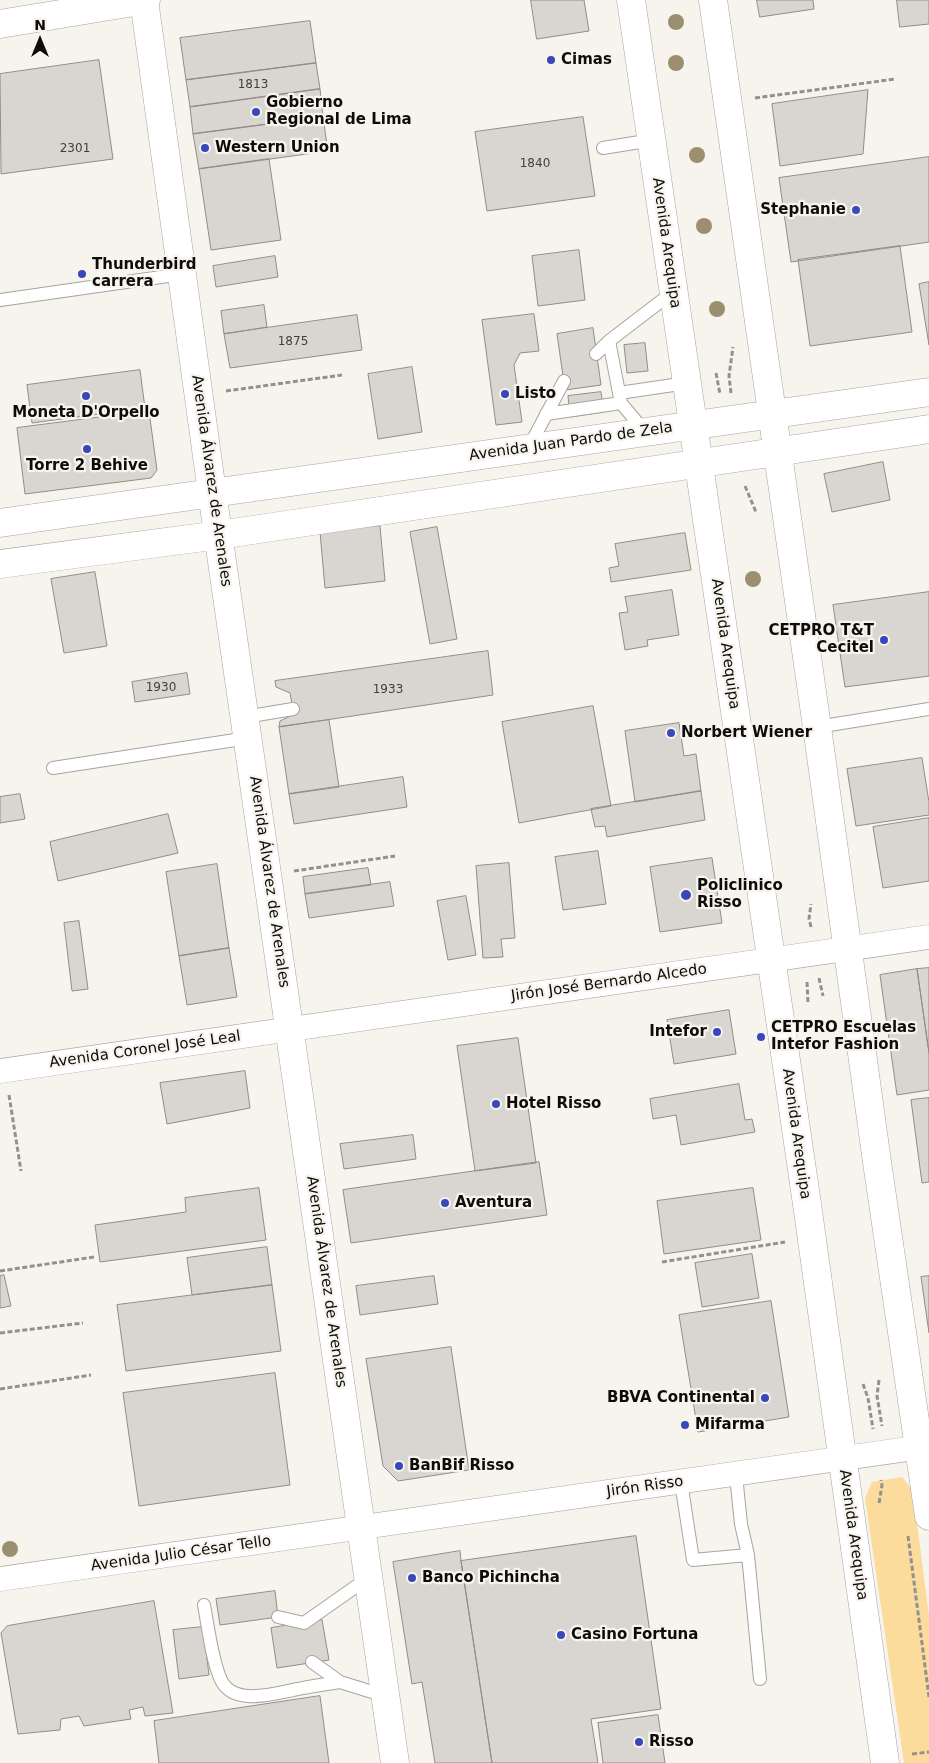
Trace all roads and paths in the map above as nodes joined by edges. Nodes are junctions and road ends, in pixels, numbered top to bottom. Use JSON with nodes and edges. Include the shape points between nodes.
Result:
{"nodes":[{"id":1,"x":145,"y":0,"type":"edge"},
{"id":2,"x":631,"y":0,"type":"edge"},
{"id":3,"x":713,"y":0,"type":"edge"},
{"id":4,"x":0,"y":24,"type":"edge"},
{"id":5,"x":895,"y":79,"type":"dead end"},
{"id":6,"x":727,"y":102,"type":"junction"},
{"id":7,"x":652,"y":140,"type":"junction"},
{"id":8,"x":603,"y":148,"type":"dead end"},
{"id":9,"x":182,"y":274,"type":"junction"},
{"id":10,"x":673,"y":292,"type":"junction"},
{"id":11,"x":0,"y":300,"type":"edge"},
{"id":12,"x":609,"y":341,"type":"junction"},
{"id":13,"x":596,"y":354,"type":"dead end"},
{"id":14,"x":342,"y":375,"type":"dead end"},
{"id":15,"x":564,"y":381,"type":"dead end"},
{"id":16,"x":687,"y":383,"type":"junction"},
{"id":17,"x":929,"y":392,"type":"edge"},
{"id":18,"x":199,"y":394,"type":"junction"},
{"id":19,"x":620,"y":398,"type":"junction"},
{"id":20,"x":546,"y":414,"type":"junction"},
{"id":21,"x":772,"y":414,"type":"junction"},
{"id":22,"x":693,"y":425,"type":"junction"},
{"id":23,"x":929,"y":430,"type":"edge"},
{"id":24,"x":646,"y":432,"type":"junction"},
{"id":25,"x":529,"y":448,"type":"junction"},
{"id":26,"x":777,"y":452,"type":"junction"},
{"id":27,"x":698,"y":464,"type":"junction"},
{"id":28,"x":212,"y":492,"type":"junction"},
{"id":29,"x":0,"y":523,"type":"edge"},
{"id":30,"x":219,"y":535,"type":"junction"},
{"id":31,"x":0,"y":564,"type":"edge"},
{"id":32,"x":293,"y":709,"type":"dead end"},
{"id":33,"x":929,"y":709,"type":"edge"},
{"id":34,"x":817,"y":727,"type":"junction"},
{"id":35,"x":246,"y":728,"type":"junction"},
{"id":36,"x":53,"y":768,"type":"dead end"},
{"id":37,"x":395,"y":856,"type":"dead end"},
{"id":38,"x":268,"y":876,"type":"junction"},
{"id":39,"x":929,"y":937,"type":"edge"},
{"id":40,"x":848,"y":949,"type":"junction"},
{"id":41,"x":770,"y":960,"type":"junction"},
{"id":42,"x":290,"y":1030,"type":"junction"},
{"id":43,"x":3,"y":1070,"type":"edge"},
{"id":44,"x":21,"y":1170,"type":"dead end"},
{"id":45,"x":811,"y":1238,"type":"junction"},
{"id":46,"x":94,"y":1257,"type":"dead end"},
{"id":47,"x":662,"y":1262,"type":"dead end"},
{"id":48,"x":0,"y":1270,"type":"edge"},
{"id":49,"x":83,"y":1323,"type":"dead end"},
{"id":50,"x":0,"y":1333,"type":"edge"},
{"id":51,"x":91,"y":1375,"type":"dead end"},
{"id":52,"x":0,"y":1389,"type":"edge"},
{"id":53,"x":924,"y":1447,"type":"edge"},
{"id":54,"x":843,"y":1458,"type":"junction"},
{"id":55,"x":736,"y":1474,"type":"junction"},
{"id":56,"x":681,"y":1482,"type":"junction"},
{"id":57,"x":929,"y":1516,"type":"edge"},
{"id":58,"x":361,"y":1528,"type":"junction"},
{"id":59,"x":748,"y":1555,"type":"junction"},
{"id":60,"x":368,"y":1578,"type":"junction"},
{"id":61,"x":0,"y":1579,"type":"edge"},
{"id":62,"x":204,"y":1605,"type":"dead end"},
{"id":63,"x":278,"y":1617,"type":"dead end"},
{"id":64,"x":312,"y":1662,"type":"dead end"},
{"id":65,"x":760,"y":1679,"type":"dead end"},
{"id":66,"x":340,"y":1682,"type":"junction"},
{"id":67,"x":385,"y":1696,"type":"junction"},
{"id":68,"x":395,"y":1763,"type":"edge"},
{"id":69,"x":885,"y":1763,"type":"edge"}],
"edges":[{"from":1,"to":4,"type":"main road"},
{"from":1,"to":9,"type":"main road","name":"Avenida Álvarez de Arenales"},
{"from":2,"to":7,"type":"main road","name":"Avenida Arequipa"},
{"from":3,"to":6,"type":"main road"},
{"from":5,"to":6,"type":"path"},
{"from":6,"to":21,"type":"main road"},
{"from":7,"to":8,"type":"lane"},
{"from":7,"to":10,"type":"main road","name":"Avenida Arequipa"},
{"from":9,"to":11,"type":"lane"},
{"from":9,"to":18,"type":"main road","name":"Avenida Álvarez de Arenales"},
{"from":10,"to":12,"type":"lane"},
{"from":10,"to":16,"type":"main road","name":"Avenida Arequipa"},
{"from":12,"to":13,"type":"lane"},
{"from":12,"to":19,"type":"lane"},
{"from":14,"to":18,"type":"path"},
{"from":15,"to":20,"type":"lane"},
{"from":16,"to":19,"type":"lane"},
{"from":16,"to":22,"type":"main road","name":"Avenida Arequipa"},
{"from":17,"to":21,"type":"main road","name":"Avenida Juan Pardo de Zela"},
{"from":18,"to":28,"type":"main road","name":"Avenida Álvarez de Arenales"},
{"from":19,"to":20,"type":"lane"},
{"from":19,"to":24,"type":"lane"},
{"from":20,"to":25,"type":"lane"},
{"from":21,"to":22,"type":"main road","name":"Avenida Juan Pardo de Zela"},
{"from":21,"to":26,"type":"main road"},
{"from":22,"to":24,"type":"main road","name":"Avenida Juan Pardo de Zela"},
{"from":22,"to":27,"type":"main road","name":"Avenida Arequipa"},
{"from":23,"to":26,"type":"main road"},
{"from":24,"to":25,"type":"main road","name":"Avenida Juan Pardo de Zela"},
{"from":25,"to":28,"type":"main road","name":"Avenida Juan Pardo de Zela"},
{"from":26,"to":27,"type":"main road"},
{"from":26,"to":34,"type":"main road"},
{"from":27,"to":30,"type":"main road"},
{"from":27,"to":41,"type":"main road","name":"Avenida Arequipa"},
{"from":28,"to":29,"type":"main road","name":"Avenida Juan Pardo de Zela"},
{"from":28,"to":30,"type":"main road","name":"Avenida Álvarez de Arenales"},
{"from":30,"to":31,"type":"main road"},
{"from":30,"to":35,"type":"main road","name":"Avenida Álvarez de Arenales"},
{"from":32,"to":35,"type":"lane"},
{"from":33,"to":34,"type":"lane"},
{"from":34,"to":40,"type":"main road"},
{"from":35,"to":36,"type":"lane"},
{"from":35,"to":38,"type":"main road","name":"Avenida Álvarez de Arenales"},
{"from":37,"to":38,"type":"path"},
{"from":38,"to":42,"type":"main road","name":"Avenida Álvarez de Arenales"},
{"from":39,"to":40,"type":"street","name":"Jirón José Bernardo Alcedo"},
{"from":40,"to":41,"type":"street","name":"Jirón José Bernardo Alcedo"},
{"from":40,"to":53,"type":"main road","via":[[877,1162]]},
{"from":41,"to":42,"type":"street","name":"Jirón José Bernardo Alcedo"},
{"from":41,"to":45,"type":"main road","name":"Avenida Arequipa"},
{"from":42,"to":43,"type":"street","name":"Avenida Coronel José Leal"},
{"from":42,"to":58,"type":"main road","name":"Avenida Álvarez de Arenales"},
{"from":43,"to":44,"type":"path"},
{"from":45,"to":47,"type":"path"},
{"from":45,"to":54,"type":"main road","name":"Avenida Arequipa"},
{"from":46,"to":48,"type":"path"},
{"from":49,"to":50,"type":"path"},
{"from":51,"to":52,"type":"path"},
{"from":53,"to":54,"type":"street","name":"Jirón Risso"},
{"from":53,"to":57,"type":"main road"},
{"from":54,"to":55,"type":"street","name":"Jirón Risso"},
{"from":54,"to":69,"type":"main road","name":"Avenida Arequipa"},
{"from":55,"to":56,"type":"street","name":"Jirón Risso"},
{"from":55,"to":59,"type":"lane"},
{"from":56,"to":58,"type":"street","name":"Jirón Risso"},
{"from":56,"to":59,"type":"lane","via":[[693,1560]]},
{"from":58,"to":60,"type":"main road","name":"Avenida Álvarez de Arenales"},
{"from":58,"to":61,"type":"street","name":"Avenida Julio César Tello"},
{"from":59,"to":65,"type":"lane"},
{"from":60,"to":63,"type":"lane","via":[[304,1623]]},
{"from":60,"to":67,"type":"main road","name":"Avenida Álvarez de Arenales"},
{"from":62,"to":66,"type":"lane","via":[[218,1670],[229,1689],[243,1696],[258,1696]]},
{"from":64,"to":66,"type":"lane"},
{"from":66,"to":67,"type":"lane"},
{"from":67,"to":68,"type":"main road","name":"Avenida Álvarez de Arenales"}]}
